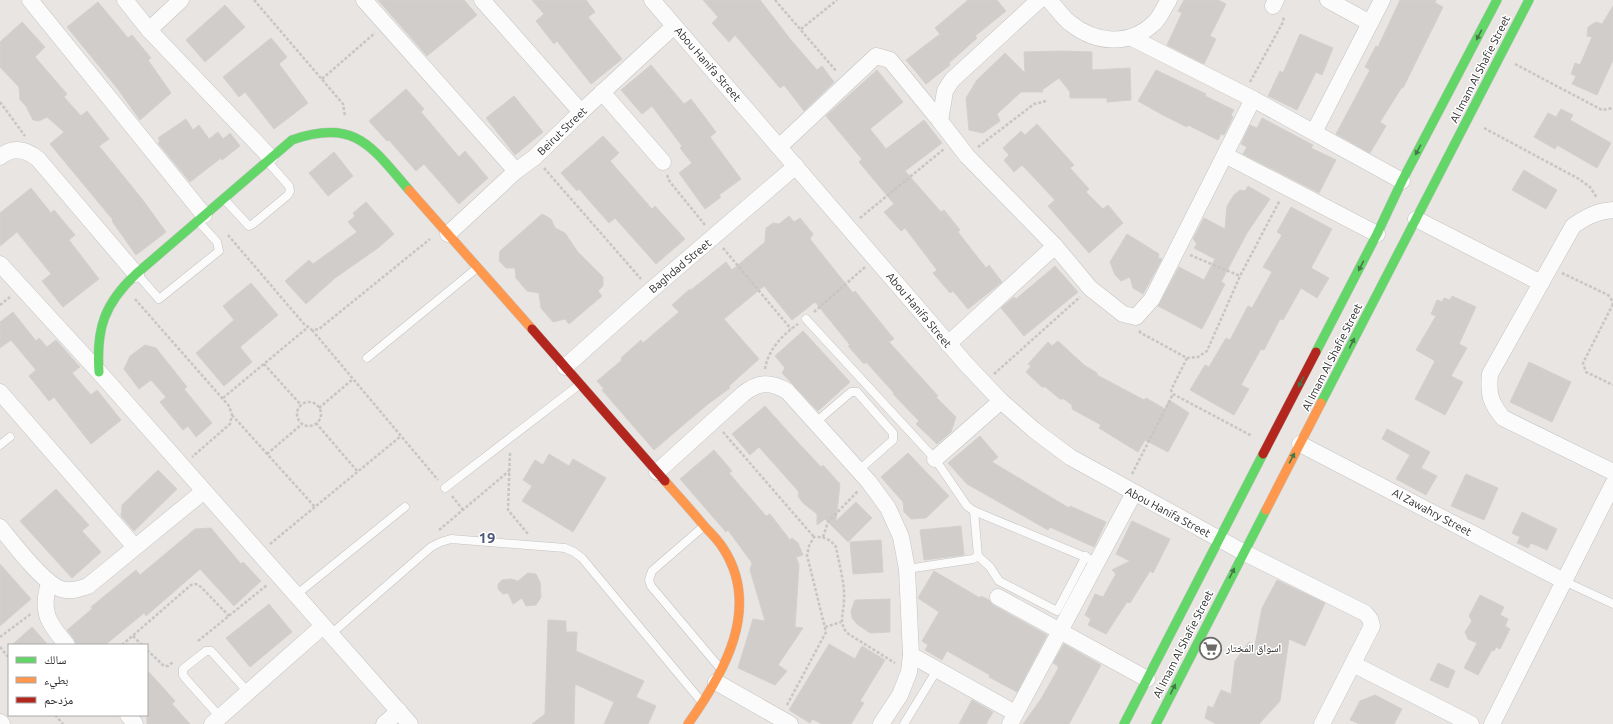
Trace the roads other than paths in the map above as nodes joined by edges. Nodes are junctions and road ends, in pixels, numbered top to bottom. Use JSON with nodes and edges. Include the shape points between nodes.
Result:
{"nodes":[{"id":1,"x":30,"y":0,"type":"edge"},
{"id":2,"x":125,"y":0,"type":"edge"},
{"id":3,"x":181,"y":0,"type":"edge"},
{"id":4,"x":364,"y":0,"type":"edge"},
{"id":5,"x":482,"y":0,"type":"edge"},
{"id":6,"x":652,"y":0,"type":"edge"},
{"id":7,"x":1039,"y":0,"type":"edge"},
{"id":8,"x":1049,"y":0,"type":"edge"},
{"id":9,"x":1168,"y":0,"type":"edge"},
{"id":10,"x":1328,"y":0,"type":"edge"},
{"id":11,"x":1382,"y":0,"type":"edge"},
{"id":12,"x":1497,"y":0,"type":"edge"},
{"id":13,"x":1528,"y":0,"type":"edge"},
{"id":14,"x":1370,"y":23,"type":"junction"},
{"id":15,"x":674,"y":26,"type":"junction"},
{"id":16,"x":148,"y":30,"type":"junction"},
{"id":17,"x":1132,"y":38,"type":"junction"},
{"id":18,"x":602,"y":92,"type":"junction"},
{"id":19,"x":1248,"y":97,"type":"junction"},
{"id":20,"x":581,"y":112,"type":"junction"},
{"id":21,"x":940,"y":121,"type":"junction"},
{"id":22,"x":1314,"y":132,"type":"junction"},
{"id":23,"x":779,"y":147,"type":"junction"},
{"id":24,"x":1225,"y":155,"type":"junction"},
{"id":25,"x":0,"y":157,"type":"edge"},
{"id":26,"x":269,"y":159,"type":"junction"},
{"id":27,"x":663,"y":162,"type":"dead end"},
{"id":28,"x":796,"y":166,"type":"junction"},
{"id":29,"x":516,"y":171,"type":"junction"},
{"id":30,"x":1402,"y":181,"type":"junction"},
{"id":31,"x":223,"y":199,"type":"junction"},
{"id":32,"x":1606,"y":210,"type":"edge"},
{"id":33,"x":201,"y":218,"type":"junction"},
{"id":34,"x":1416,"y":219,"type":"junction"},
{"id":35,"x":446,"y":231,"type":"junction"},
{"id":36,"x":1377,"y":234,"type":"junction"},
{"id":37,"x":1055,"y":246,"type":"junction"},
{"id":38,"x":0,"y":264,"type":"edge"},
{"id":39,"x":478,"y":268,"type":"junction"},
{"id":40,"x":136,"y":274,"type":"junction"},
{"id":41,"x":1541,"y":283,"type":"junction"},
{"id":42,"x":806,"y":319,"type":"dead end"},
{"id":43,"x":948,"y":344,"type":"junction"},
{"id":44,"x":368,"y":358,"type":"dead end"},
{"id":45,"x":565,"y":367,"type":"junction"},
{"id":46,"x":99,"y":372,"type":"junction"},
{"id":47,"x":580,"y":384,"type":"junction"},
{"id":48,"x":0,"y":392,"type":"edge"},
{"id":49,"x":1001,"y":401,"type":"junction"},
{"id":50,"x":816,"y":422,"type":"junction"},
{"id":51,"x":10,"y":437,"type":"dead end"},
{"id":52,"x":1300,"y":444,"type":"junction"},
{"id":53,"x":0,"y":445,"type":"edge"},
{"id":54,"x":935,"y":459,"type":"junction"},
{"id":55,"x":657,"y":472,"type":"junction"},
{"id":56,"x":1613,"y":472,"type":"edge"},
{"id":57,"x":864,"y":476,"type":"junction"},
{"id":58,"x":1613,"y":484,"type":"edge"},
{"id":59,"x":445,"y":488,"type":"road end"},
{"id":60,"x":204,"y":491,"type":"junction"},
{"id":61,"x":1129,"y":491,"type":"junction"},
{"id":62,"x":405,"y":507,"type":"dead end"},
{"id":63,"x":974,"y":511,"type":"junction"},
{"id":64,"x":705,"y":525,"type":"junction"},
{"id":65,"x":0,"y":527,"type":"edge"},
{"id":66,"x":1220,"y":540,"type":"junction"},
{"id":67,"x":135,"y":548,"type":"junction"},
{"id":68,"x":1243,"y":552,"type":"junction"},
{"id":69,"x":978,"y":556,"type":"junction"},
{"id":70,"x":1091,"y":559,"type":"junction"},
{"id":71,"x":907,"y":568,"type":"junction"},
{"id":72,"x":1564,"y":581,"type":"junction"},
{"id":73,"x":49,"y":584,"type":"junction"},
{"id":74,"x":296,"y":595,"type":"junction"},
{"id":75,"x":998,"y":597,"type":"dead end"},
{"id":76,"x":1613,"y":604,"type":"edge"},
{"id":77,"x":327,"y":630,"type":"junction"},
{"id":78,"x":1060,"y":631,"type":"junction"},
{"id":79,"x":66,"y":644,"type":"edge"},
{"id":80,"x":911,"y":655,"type":"junction"},
{"id":81,"x":1353,"y":664,"type":"junction"},
{"id":82,"x":937,"y":670,"type":"junction"},
{"id":83,"x":719,"y":676,"type":"junction"},
{"id":84,"x":1147,"y":679,"type":"junction"},
{"id":85,"x":248,"y":692,"type":"junction"},
{"id":86,"x":703,"y":703,"type":"junction"},
{"id":87,"x":399,"y":711,"type":"junction"},
{"id":88,"x":129,"y":716,"type":"edge"},
{"id":89,"x":1012,"y":719,"type":"edge"},
{"id":90,"x":216,"y":721,"type":"edge"},
{"id":91,"x":785,"y":721,"type":"edge"},
{"id":92,"x":135,"y":724,"type":"edge"},
{"id":93,"x":384,"y":724,"type":"edge"},
{"id":94,"x":410,"y":724,"type":"edge"},
{"id":95,"x":688,"y":724,"type":"edge"},
{"id":96,"x":881,"y":724,"type":"edge"},
{"id":97,"x":904,"y":724,"type":"edge"},
{"id":98,"x":1124,"y":724,"type":"edge"},
{"id":99,"x":1156,"y":724,"type":"edge"},
{"id":100,"x":1322,"y":724,"type":"edge"},
{"id":101,"x":1471,"y":724,"type":"edge"},
{"id":102,"x":1492,"y":724,"type":"edge"}],
"edges":[{"from":1,"to":33,"type":"street"},
{"from":2,"to":16,"type":"street"},
{"from":3,"to":16,"type":"street"},
{"from":4,"to":29,"type":"street"},
{"from":5,"to":20,"type":"street"},
{"from":6,"to":15,"type":"street","name":"Abou Hanifa Street"},
{"from":7,"to":21,"type":"street","via":[[952,80],[945,91]]},
{"from":8,"to":17,"type":"street","via":[[1069,22],[1089,36],[1113,40]]},
{"from":9,"to":17,"type":"street","via":[[1154,23]]},
{"from":10,"to":14,"type":"street"},
{"from":11,"to":14,"type":"street"},
{"from":12,"to":30,"type":"street","name":"Al Imam Al Shafie Street","one_way":true},
{"from":13,"to":34,"type":"street","name":"Al Imam Al Shafie Street"},
{"from":14,"to":22,"type":"street"},
{"from":15,"to":18,"type":"street","name":"Beirut Street"},
{"from":15,"to":23,"type":"street","name":"Abou Hanifa Street"},
{"from":16,"to":26,"type":"street"},
{"from":17,"to":19,"type":"street"},
{"from":18,"to":20,"type":"street","name":"Beirut Street"},
{"from":18,"to":27,"type":"street"},
{"from":19,"to":22,"type":"street"},
{"from":19,"to":24,"type":"street"},
{"from":20,"to":29,"type":"street","name":"Beirut Street","via":[[535,157]]},
{"from":21,"to":23,"type":"street","via":[[890,60],[876,56]]},
{"from":21,"to":37,"type":"street","via":[[967,156]]},
{"from":22,"to":30,"type":"street"},
{"from":23,"to":28,"type":"street","name":"Abou Hanifa Street"},
{"from":24,"to":36,"type":"street"},
{"from":24,"to":37,"type":"street","via":[[1152,299],[1136,318],[1123,314],[1090,288]]},
{"from":25,"to":40,"type":"street","via":[[11,150],[21,150],[31,153],[38,159]]},
{"from":26,"to":31,"type":"street"},
{"from":26,"to":31,"type":"lane","via":[[289,186],[288,195],[249,226]]},
{"from":26,"to":35,"type":"street","via":[[292,140],[314,132],[338,132],[363,141]]},
{"from":28,"to":43,"type":"street","name":"Abou Hanifa Street"},
{"from":28,"to":45,"type":"street","name":"Baghdad Street"},
{"from":29,"to":35,"type":"street","name":"Beirut Street"},
{"from":30,"to":36,"type":"street","name":"Al Imam Al Shafie Street"},
{"from":31,"to":33,"type":"street"},
{"from":32,"to":41,"type":"street","via":[[1585,217],[1573,226]]},
{"from":33,"to":40,"type":"street"},
{"from":33,"to":40,"type":"lane","via":[[217,242],[219,251],[159,299]]},
{"from":34,"to":41,"type":"street"},
{"from":52,"to":34,"type":"street","name":"Al Imam Al Shafie Street","one_way":true},
{"from":35,"to":39,"type":"street"},
{"from":36,"to":66,"type":"street","name":"Al Imam Al Shafie Street","one_way":true},
{"from":37,"to":43,"type":"street"},
{"from":38,"to":46,"type":"street"},
{"from":39,"to":44,"type":"lane"},
{"from":39,"to":45,"type":"street"},
{"from":40,"to":46,"type":"street","via":[[123,285],[109,304],[100,326],[97,349]]},
{"from":41,"to":56,"type":"street","via":[[1490,374],[1488,390],[1493,406],[1503,418]]},
{"from":42,"to":54,"type":"lane"},
{"from":43,"to":49,"type":"street","name":"Abou Hanifa Street"},
{"from":45,"to":47,"type":"street"},
{"from":46,"to":60,"type":"street"},
{"from":47,"to":55,"type":"street"},
{"from":47,"to":59,"type":"lane"},
{"from":48,"to":67,"type":"street"},
{"from":49,"to":54,"type":"street"},
{"from":49,"to":61,"type":"street","name":"Abou Hanifa Street","via":[[1070,457]]},
{"from":50,"to":55,"type":"street","via":[[788,390],[764,383],[752,387]]},
{"from":50,"to":57,"type":"street"},
{"from":50,"to":57,"type":"lane","via":[[851,392],[857,392],[893,432],[893,440]]},
{"from":51,"to":53,"type":"lane"},
{"from":68,"to":52,"type":"street","name":"Al Imam Al Shafie Street","one_way":true},
{"from":52,"to":72,"type":"street","name":"Al Zawahry Street"},
{"from":54,"to":63,"type":"lane"},
{"from":55,"to":64,"type":"street"},
{"from":57,"to":71,"type":"street","via":[[892,515],[901,537]]},
{"from":58,"to":72,"type":"street"},
{"from":60,"to":67,"type":"street"},
{"from":60,"to":74,"type":"street"},
{"from":61,"to":66,"type":"street","name":"Abou Hanifa Street"},
{"from":61,"to":70,"type":"street"},
{"from":62,"to":74,"type":"lane"},
{"from":63,"to":69,"type":"lane"},
{"from":63,"to":70,"type":"lane"},
{"from":64,"to":83,"type":"street","via":[[723,546],[735,571],[741,598],[739,626]]},
{"from":64,"to":83,"type":"lane","via":[[652,571],[649,580]]},
{"from":65,"to":73,"type":"street"},
{"from":66,"to":68,"type":"street","name":"Abou Hanifa Street"},
{"from":66,"to":84,"type":"street","name":"Al Imam Al Shafie Street"},
{"from":67,"to":73,"type":"street","via":[[88,586],[68,590]]},
{"from":68,"to":81,"type":"street","name":"Abou Hanifa Street","via":[[1366,613],[1372,626]]},
{"from":99,"to":68,"type":"street","name":"Al Imam Al Shafie Street","one_way":true},
{"from":69,"to":70,"type":"lane","via":[[990,567],[999,581],[1057,612]]},
{"from":69,"to":71,"type":"lane","via":[[973,560]]},
{"from":70,"to":78,"type":"street"},
{"from":71,"to":80,"type":"street"},
{"from":72,"to":76,"type":"lane"},
{"from":72,"to":102,"type":"street"},
{"from":73,"to":79,"type":"street","via":[[45,595],[48,619]]},
{"from":74,"to":77,"type":"street"},
{"from":75,"to":78,"type":"street"},
{"from":77,"to":85,"type":"street"},
{"from":77,"to":86,"type":"lane","via":[[431,547],[441,542],[451,539],[565,548],[582,558]]},
{"from":77,"to":87,"type":"street"},
{"from":78,"to":84,"type":"street"},
{"from":78,"to":89,"type":"street"},
{"from":80,"to":82,"type":"street"},
{"from":80,"to":96,"type":"street","via":[[909,672],[900,695]]},
{"from":81,"to":100,"type":"street"},
{"from":81,"to":101,"type":"street"},
{"from":82,"to":89,"type":"street"},
{"from":82,"to":97,"type":"lane"},
{"from":83,"to":86,"type":"street"},
{"from":83,"to":91,"type":"street"},
{"from":84,"to":98,"type":"street","name":"Al Imam Al Shafie Street"},
{"from":85,"to":90,"type":"street"},
{"from":85,"to":90,"type":"lane","via":[[211,651],[206,651],[183,669],[186,679]]},
{"from":86,"to":95,"type":"street"},
{"from":87,"to":93,"type":"street"},
{"from":87,"to":94,"type":"street"},
{"from":88,"to":92,"type":"street"}]}
